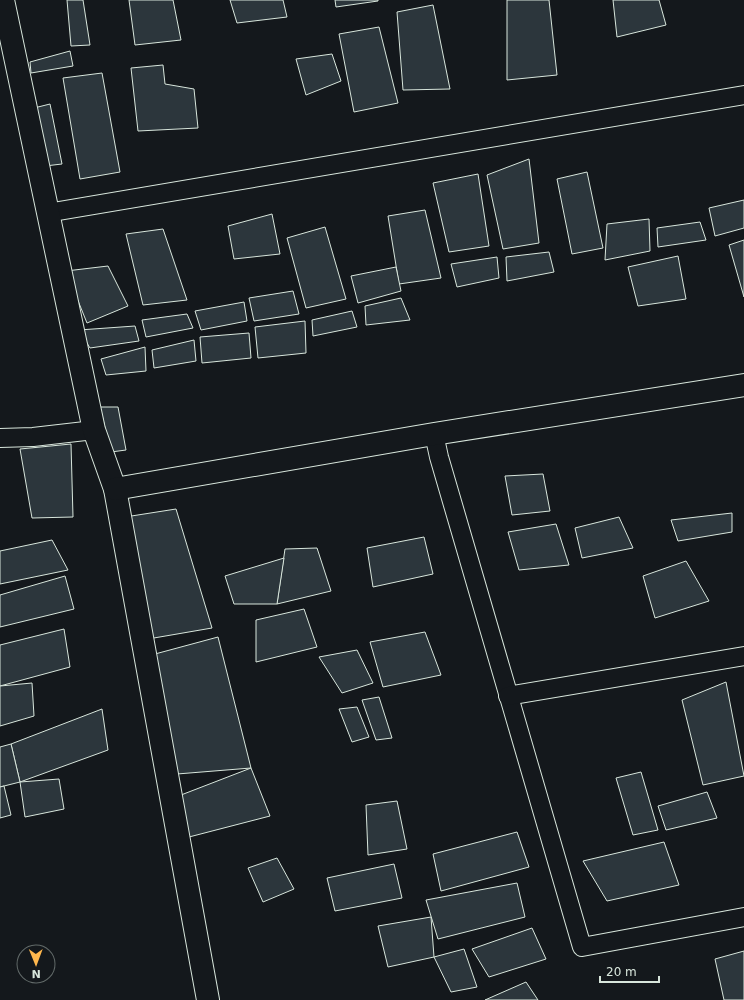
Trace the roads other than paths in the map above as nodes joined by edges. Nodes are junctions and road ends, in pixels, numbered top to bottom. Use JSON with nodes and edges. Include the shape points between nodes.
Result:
{"nodes":[{"id":1,"x":3,"y":0,"type":"edge"},
{"id":2,"x":744,"y":95,"type":"edge"},
{"id":3,"x":47,"y":213,"type":"junction"},
{"id":4,"x":744,"y":385,"type":"edge"},
{"id":5,"x":94,"y":430,"type":"junction"},
{"id":6,"x":434,"y":434,"type":"junction"},
{"id":7,"x":0,"y":438,"type":"edge"},
{"id":8,"x":115,"y":489,"type":"junction"},
{"id":9,"x":744,"y":656,"type":"edge"},
{"id":10,"x":508,"y":696,"type":"junction"},
{"id":11,"x":744,"y":917,"type":"edge"},
{"id":12,"x":208,"y":1000,"type":"edge"}],
"edges":[{"from":1,"to":3,"type":"street"},
{"from":2,"to":3,"type":"street"},
{"from":3,"to":5,"type":"street"},
{"from":4,"to":6,"type":"street"},
{"from":5,"to":7,"type":"street"},
{"from":5,"to":8,"type":"street"},
{"from":6,"to":8,"type":"street"},
{"from":6,"to":10,"type":"street"},
{"from":8,"to":12,"type":"street"},
{"from":9,"to":10,"type":"street"},
{"from":10,"to":11,"type":"street","via":[[582,947]]}]}
